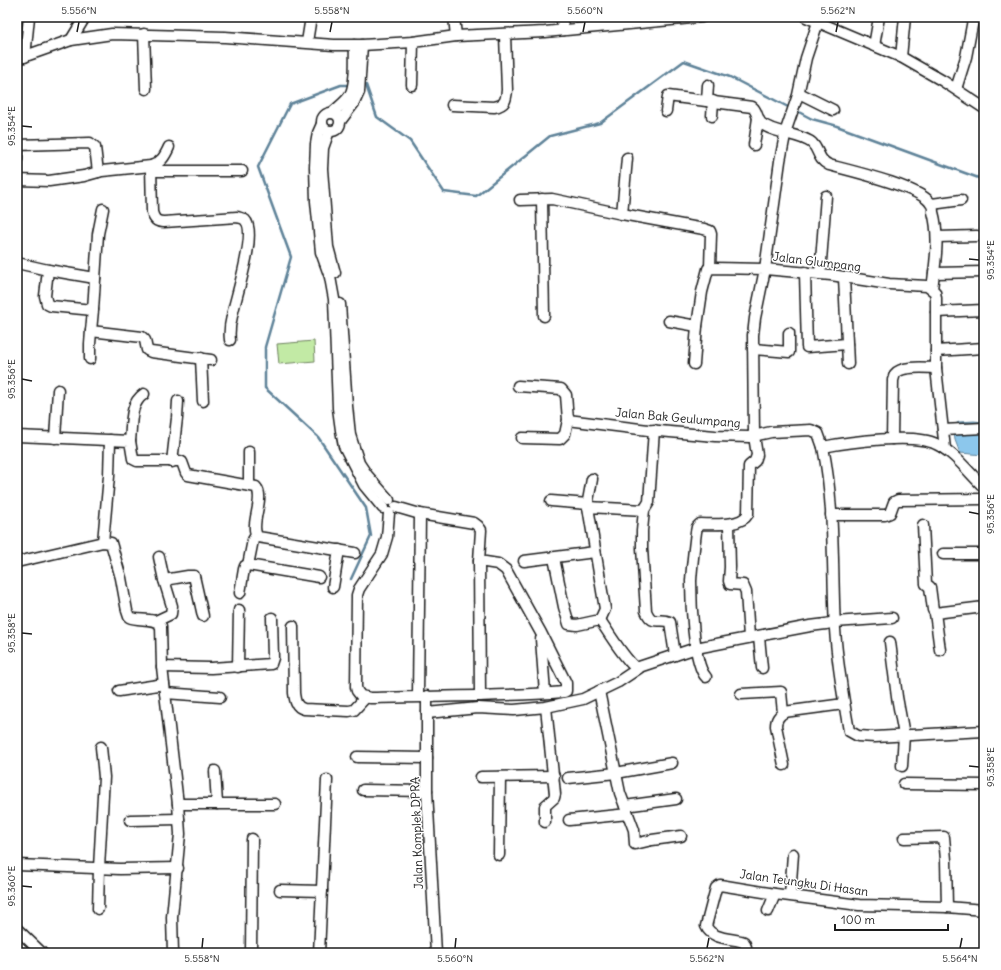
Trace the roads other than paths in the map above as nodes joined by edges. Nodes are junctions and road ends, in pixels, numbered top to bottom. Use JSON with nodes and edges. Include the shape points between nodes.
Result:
{"nodes":[{"id":1,"x":29,"y":17,"type":"edge"},
{"id":2,"x":85,"y":17,"type":"edge"},
{"id":3,"x":311,"y":17,"type":"edge"},
{"id":4,"x":454,"y":17,"type":"edge"},
{"id":5,"x":561,"y":17,"type":"edge"},
{"id":6,"x":702,"y":17,"type":"edge"},
{"id":7,"x":806,"y":17,"type":"edge"},
{"id":8,"x":878,"y":17,"type":"edge"},
{"id":9,"x":905,"y":17,"type":"edge"},
{"id":10,"x":972,"y":20,"type":"dead end"},
{"id":11,"x":818,"y":22,"type":"junction"},
{"id":12,"x":564,"y":30,"type":"junction"},
{"id":13,"x":144,"y":34,"type":"junction"},
{"id":14,"x":505,"y":35,"type":"junction"},
{"id":15,"x":456,"y":36,"type":"junction"},
{"id":16,"x":71,"y":40,"type":"junction"},
{"id":17,"x":307,"y":42,"type":"junction"},
{"id":18,"x":414,"y":42,"type":"junction"},
{"id":19,"x":358,"y":45,"type":"junction"},
{"id":20,"x":874,"y":46,"type":"junction"},
{"id":21,"x":901,"y":57,"type":"junction"},
{"id":22,"x":19,"y":60,"type":"edge"},
{"id":23,"x":412,"y":85,"type":"dead end"},
{"id":24,"x":708,"y":85,"type":"dead end"},
{"id":25,"x":146,"y":89,"type":"dead end"},
{"id":26,"x":956,"y":89,"type":"junction"},
{"id":27,"x":356,"y":90,"type":"junction"},
{"id":28,"x":799,"y":93,"type":"junction"},
{"id":29,"x":710,"y":101,"type":"junction"},
{"id":30,"x":452,"y":105,"type":"dead end"},
{"id":31,"x":984,"y":108,"type":"edge"},
{"id":32,"x":833,"y":110,"type":"dead end"},
{"id":33,"x":666,"y":111,"type":"dead end"},
{"id":34,"x":332,"y":113,"type":"junction"},
{"id":35,"x":712,"y":116,"type":"dead end"},
{"id":36,"x":758,"y":118,"type":"junction"},
{"id":37,"x":341,"y":120,"type":"junction"},
{"id":38,"x":326,"y":128,"type":"junction"},
{"id":39,"x":786,"y":132,"type":"junction"},
{"id":40,"x":754,"y":145,"type":"dead end"},
{"id":41,"x":17,"y":146,"type":"edge"},
{"id":42,"x":169,"y":147,"type":"dead end"},
{"id":43,"x":627,"y":158,"type":"dead end"},
{"id":44,"x":17,"y":160,"type":"edge"},
{"id":45,"x":151,"y":168,"type":"junction"},
{"id":46,"x":242,"y":171,"type":"dead end"},
{"id":47,"x":98,"y":172,"type":"junction"},
{"id":48,"x":17,"y":180,"type":"edge"},
{"id":49,"x":826,"y":196,"type":"dead end"},
{"id":50,"x":542,"y":199,"type":"junction"},
{"id":51,"x":520,"y":200,"type":"dead end"},
{"id":52,"x":961,"y":200,"type":"dead end"},
{"id":53,"x":932,"y":204,"type":"junction"},
{"id":54,"x":103,"y":209,"type":"dead end"},
{"id":55,"x":622,"y":214,"type":"junction"},
{"id":56,"x":977,"y":236,"type":"dead end"},
{"id":57,"x":937,"y":237,"type":"junction"},
{"id":58,"x":17,"y":263,"type":"edge"},
{"id":59,"x":710,"y":268,"type":"junction"},
{"id":60,"x":765,"y":269,"type":"junction"},
{"id":61,"x":48,"y":270,"type":"junction"},
{"id":62,"x":805,"y":272,"type":"junction"},
{"id":63,"x":984,"y":272,"type":"edge"},
{"id":64,"x":934,"y":273,"type":"junction"},
{"id":65,"x":820,"y":274,"type":"junction"},
{"id":66,"x":844,"y":277,"type":"junction"},
{"id":67,"x":95,"y":278,"type":"junction"},
{"id":68,"x":932,"y":289,"type":"junction"},
{"id":69,"x":93,"y":310,"type":"junction"},
{"id":70,"x":984,"y":310,"type":"edge"},
{"id":71,"x":936,"y":312,"type":"junction"},
{"id":72,"x":544,"y":316,"type":"dead end"},
{"id":73,"x":669,"y":321,"type":"dead end"},
{"id":74,"x":697,"y":326,"type":"junction"},
{"id":75,"x":91,"y":331,"type":"junction"},
{"id":76,"x":789,"y":333,"type":"dead end"},
{"id":77,"x":230,"y":340,"type":"dead end"},
{"id":78,"x":847,"y":344,"type":"junction"},
{"id":79,"x":984,"y":348,"type":"edge"},
{"id":80,"x":753,"y":349,"type":"junction"},
{"id":81,"x":936,"y":351,"type":"junction"},
{"id":82,"x":90,"y":359,"type":"dead end"},
{"id":83,"x":694,"y":364,"type":"dead end"},
{"id":84,"x":848,"y":364,"type":"dead end"},
{"id":85,"x":936,"y":368,"type":"junction"},
{"id":86,"x":518,"y":386,"type":"dead end"},
{"id":87,"x":58,"y":390,"type":"dead end"},
{"id":88,"x":144,"y":394,"type":"dead end"},
{"id":89,"x":202,"y":400,"type":"dead end"},
{"id":90,"x":178,"y":401,"type":"dead end"},
{"id":91,"x":568,"y":420,"type":"junction"},
{"id":92,"x":984,"y":428,"type":"edge"},
{"id":93,"x":654,"y":430,"type":"junction"},
{"id":94,"x":943,"y":430,"type":"junction"},
{"id":95,"x":17,"y":436,"type":"edge"},
{"id":96,"x":754,"y":436,"type":"junction"},
{"id":97,"x":55,"y":438,"type":"junction"},
{"id":98,"x":522,"y":438,"type":"dead end"},
{"id":99,"x":892,"y":439,"type":"junction"},
{"id":100,"x":110,"y":440,"type":"junction"},
{"id":101,"x":130,"y":441,"type":"junction"},
{"id":102,"x":823,"y":447,"type":"junction"},
{"id":103,"x":945,"y":449,"type":"junction"},
{"id":104,"x":249,"y":452,"type":"dead end"},
{"id":105,"x":172,"y":462,"type":"junction"},
{"id":106,"x":592,"y":479,"type":"dead end"},
{"id":107,"x":249,"y":485,"type":"junction"},
{"id":108,"x":984,"y":487,"type":"edge"},
{"id":109,"x":984,"y":499,"type":"edge"},
{"id":110,"x":551,"y":501,"type":"dead end"},
{"id":111,"x":588,"y":505,"type":"junction"},
{"id":112,"x":389,"y":507,"type":"junction"},
{"id":113,"x":644,"y":510,"type":"junction"},
{"id":114,"x":420,"y":514,"type":"junction"},
{"id":115,"x":831,"y":515,"type":"junction"},
{"id":116,"x":730,"y":524,"type":"junction"},
{"id":117,"x":923,"y":525,"type":"dead end"},
{"id":118,"x":256,"y":535,"type":"junction"},
{"id":119,"x":110,"y":546,"type":"junction"},
{"id":120,"x":339,"y":550,"type":"junction"},
{"id":121,"x":595,"y":552,"type":"junction"},
{"id":122,"x":355,"y":553,"type":"dead end"},
{"id":123,"x":943,"y":554,"type":"dead end"},
{"id":124,"x":984,"y":554,"type":"edge"},
{"id":125,"x":159,"y":557,"type":"dead end"},
{"id":126,"x":554,"y":558,"type":"junction"},
{"id":127,"x":479,"y":561,"type":"junction"},
{"id":128,"x":524,"y":561,"type":"dead end"},
{"id":129,"x":17,"y":562,"type":"edge"},
{"id":130,"x":248,"y":565,"type":"junction"},
{"id":131,"x":319,"y":577,"type":"dead end"},
{"id":132,"x":164,"y":580,"type":"junction"},
{"id":133,"x":333,"y":587,"type":"dead end"},
{"id":134,"x":240,"y":593,"type":"dead end"},
{"id":135,"x":984,"y":607,"type":"edge"},
{"id":136,"x":239,"y":610,"type":"dead end"},
{"id":137,"x":935,"y":613,"type":"junction"},
{"id":138,"x":203,"y":616,"type":"dead end"},
{"id":139,"x":272,"y":618,"type":"dead end"},
{"id":140,"x":892,"y":618,"type":"dead end"},
{"id":141,"x":600,"y":620,"type":"junction"},
{"id":142,"x":156,"y":621,"type":"junction"},
{"id":143,"x":835,"y":622,"type":"junction"},
{"id":144,"x":294,"y":626,"type":"dead end"},
{"id":145,"x":541,"y":633,"type":"junction"},
{"id":146,"x":754,"y":637,"type":"junction"},
{"id":147,"x":890,"y":642,"type":"dead end"},
{"id":148,"x":696,"y":648,"type":"junction"},
{"id":149,"x":940,"y":650,"type":"dead end"},
{"id":150,"x":675,"y":655,"type":"junction"},
{"id":151,"x":162,"y":667,"type":"junction"},
{"id":152,"x":238,"y":667,"type":"junction"},
{"id":153,"x":639,"y":668,"type":"junction"},
{"id":154,"x":762,"y":668,"type":"dead end"},
{"id":155,"x":706,"y":677,"type":"dead end"},
{"id":156,"x":164,"y":689,"type":"junction"},
{"id":157,"x":119,"y":691,"type":"dead end"},
{"id":158,"x":599,"y":691,"type":"junction"},
{"id":159,"x":546,"y":693,"type":"junction"},
{"id":160,"x":740,"y":694,"type":"dead end"},
{"id":161,"x":423,"y":696,"type":"junction"},
{"id":162,"x":480,"y":696,"type":"junction"},
{"id":163,"x":220,"y":697,"type":"dead end"},
{"id":164,"x":364,"y":698,"type":"junction"},
{"id":165,"x":844,"y":704,"type":"junction"},
{"id":166,"x":546,"y":707,"type":"junction"},
{"id":167,"x":427,"y":713,"type":"junction"},
{"id":168,"x":783,"y":713,"type":"junction"},
{"id":169,"x":984,"y":731,"type":"edge"},
{"id":170,"x":904,"y":735,"type":"junction"},
{"id":171,"x":101,"y":746,"type":"dead end"},
{"id":172,"x":357,"y":757,"type":"dead end"},
{"id":173,"x":427,"y":758,"type":"junction"},
{"id":174,"x":672,"y":763,"type":"dead end"},
{"id":175,"x":784,"y":765,"type":"dead end"},
{"id":176,"x":902,"y":766,"type":"dead end"},
{"id":177,"x":215,"y":771,"type":"dead end"},
{"id":178,"x":616,"y":773,"type":"junction"},
{"id":179,"x":554,"y":776,"type":"junction"},
{"id":180,"x":481,"y":777,"type":"dead end"},
{"id":181,"x":500,"y":777,"type":"junction"},
{"id":182,"x":568,"y":778,"type":"dead end"},
{"id":183,"x":326,"y":780,"type":"dead end"},
{"id":184,"x":904,"y":784,"type":"dead end"},
{"id":185,"x":984,"y":784,"type":"edge"},
{"id":186,"x":363,"y":790,"type":"dead end"},
{"id":187,"x":428,"y":791,"type":"junction"},
{"id":188,"x":676,"y":799,"type":"dead end"},
{"id":189,"x":178,"y":804,"type":"junction"},
{"id":190,"x":217,"y":804,"type":"junction"},
{"id":191,"x":275,"y":804,"type":"dead end"},
{"id":192,"x":626,"y":810,"type":"junction"},
{"id":193,"x":179,"y":819,"type":"junction"},
{"id":194,"x":130,"y":820,"type":"dead end"},
{"id":195,"x":570,"y":820,"type":"dead end"},
{"id":196,"x":545,"y":822,"type":"dead end"},
{"id":197,"x":681,"y":836,"type":"dead end"},
{"id":198,"x":904,"y":838,"type":"dead end"},
{"id":199,"x":252,"y":839,"type":"dead end"},
{"id":200,"x":793,"y":854,"type":"dead end"},
{"id":201,"x":499,"y":855,"type":"dead end"},
{"id":202,"x":17,"y":865,"type":"edge"},
{"id":203,"x":99,"y":868,"type":"junction"},
{"id":204,"x":178,"y":868,"type":"junction"},
{"id":205,"x":280,"y":890,"type":"dead end"},
{"id":206,"x":322,"y":891,"type":"junction"},
{"id":207,"x":775,"y":894,"type":"junction"},
{"id":208,"x":790,"y":895,"type":"junction"},
{"id":209,"x":947,"y":907,"type":"junction"},
{"id":210,"x":98,"y":909,"type":"dead end"},
{"id":211,"x":984,"y":910,"type":"edge"},
{"id":212,"x":768,"y":911,"type":"dead end"},
{"id":213,"x":17,"y":929,"type":"edge"},
{"id":214,"x":40,"y":952,"type":"edge"},
{"id":215,"x":173,"y":953,"type":"edge"},
{"id":216,"x":251,"y":953,"type":"edge"},
{"id":217,"x":319,"y":953,"type":"edge"},
{"id":218,"x":436,"y":953,"type":"edge"},
{"id":219,"x":746,"y":953,"type":"edge"}],
"edges":[{"from":1,"to":22,"type":"street"},
{"from":2,"to":16,"type":"street"},
{"from":3,"to":17,"type":"street"},
{"from":4,"to":15,"type":"street"},
{"from":5,"to":12,"type":"street"},
{"from":6,"to":12,"type":"street"},
{"from":7,"to":11,"type":"street"},
{"from":8,"to":20,"type":"street"},
{"from":9,"to":21,"type":"street"},
{"from":10,"to":26,"type":"street","via":[[966,57]]},
{"from":11,"to":20,"type":"street"},
{"from":11,"to":28,"type":"street","name":"Jalan Glumpang","via":[[807,54]]},
{"from":12,"to":14,"type":"street"},
{"from":13,"to":16,"type":"street","via":[[106,35]]},
{"from":13,"to":17,"type":"street"},
{"from":13,"to":25,"type":"street"},
{"from":14,"to":15,"type":"street"},
{"from":14,"to":30,"type":"street","via":[[507,90],[501,106]]},
{"from":15,"to":18,"type":"street"},
{"from":16,"to":22,"type":"street"},
{"from":17,"to":19,"type":"street"},
{"from":18,"to":19,"type":"street"},
{"from":18,"to":23,"type":"street"},
{"from":19,"to":27,"type":"street"},
{"from":20,"to":21,"type":"street"},
{"from":21,"to":26,"type":"street"},
{"from":24,"to":29,"type":"street"},
{"from":26,"to":31,"type":"street"},
{"from":27,"to":34,"type":"street"},
{"from":27,"to":37,"type":"street","via":[[354,103]]},
{"from":28,"to":32,"type":"street"},
{"from":28,"to":39,"type":"street","name":"Jalan Glumpang"},
{"from":29,"to":33,"type":"street","via":[[668,96]]},
{"from":29,"to":35,"type":"street"},
{"from":29,"to":36,"type":"street","via":[[752,107]]},
{"from":34,"to":37,"type":"street","via":[[338,115]]},
{"from":34,"to":38,"type":"street","via":[[324,116]]},
{"from":36,"to":39,"type":"street","via":[[766,126]]},
{"from":36,"to":40,"type":"street"},
{"from":37,"to":38,"type":"street","via":[[338,129]]},
{"from":38,"to":112,"type":"street","via":[[322,169],[328,247],[338,283],[342,407],[359,463]]},
{"from":39,"to":53,"type":"street","via":[[809,141],[814,145],[822,161],[828,165],[906,188],[926,197]]},
{"from":39,"to":60,"type":"street","name":"Jalan Glumpang"},
{"from":41,"to":44,"type":"street"},
{"from":41,"to":47,"type":"street","via":[[90,143],[95,147]]},
{"from":42,"to":45,"type":"street","via":[[163,160]]},
{"from":43,"to":55,"type":"street"},
{"from":45,"to":46,"type":"street"},
{"from":45,"to":47,"type":"street"},
{"from":45,"to":77,"type":"street","via":[[152,212],[157,221],[237,217],[247,222],[249,238],[242,279],[231,318]]},
{"from":47,"to":48,"type":"street","via":[[49,181]]},
{"from":49,"to":65,"type":"street"},
{"from":50,"to":51,"type":"street"},
{"from":50,"to":55,"type":"street","via":[[552,198]]},
{"from":50,"to":72,"type":"street"},
{"from":52,"to":53,"type":"street"},
{"from":53,"to":57,"type":"street"},
{"from":54,"to":67,"type":"street","via":[[98,234]]},
{"from":55,"to":59,"type":"street","via":[[710,231]]},
{"from":56,"to":57,"type":"street"},
{"from":57,"to":64,"type":"street"},
{"from":58,"to":61,"type":"street"},
{"from":59,"to":60,"type":"street"},
{"from":59,"to":74,"type":"street","via":[[706,271]]},
{"from":60,"to":62,"type":"street","name":"Jalan Glumpang"},
{"from":60,"to":80,"type":"street","via":[[755,318]]},
{"from":61,"to":67,"type":"street"},
{"from":61,"to":69,"type":"street","via":[[45,296],[48,304]]},
{"from":62,"to":65,"type":"street","name":"Jalan Glumpang"},
{"from":62,"to":78,"type":"street","via":[[806,347]]},
{"from":63,"to":64,"type":"street"},
{"from":64,"to":68,"type":"street"},
{"from":65,"to":66,"type":"street","name":"Jalan Glumpang"},
{"from":66,"to":68,"type":"street","name":"Jalan Glumpang","via":[[889,284],[926,286]]},
{"from":66,"to":78,"type":"street"},
{"from":67,"to":69,"type":"street"},
{"from":68,"to":71,"type":"street","via":[[935,292]]},
{"from":69,"to":75,"type":"street"},
{"from":70,"to":71,"type":"street"},
{"from":71,"to":81,"type":"street"},
{"from":73,"to":74,"type":"street"},
{"from":74,"to":83,"type":"street"},
{"from":75,"to":82,"type":"street"},
{"from":75,"to":89,"type":"street","via":[[142,337],[149,351],[206,359]]},
{"from":76,"to":80,"type":"street","via":[[789,352]]},
{"from":78,"to":84,"type":"street"},
{"from":79,"to":81,"type":"street"},
{"from":80,"to":96,"type":"street"},
{"from":81,"to":85,"type":"street"},
{"from":85,"to":94,"type":"street"},
{"from":85,"to":99,"type":"street","via":[[909,368],[895,374]]},
{"from":86,"to":91,"type":"street","via":[[562,389],[566,395]]},
{"from":87,"to":97,"type":"street"},
{"from":88,"to":101,"type":"street","via":[[133,409]]},
{"from":90,"to":105,"type":"street"},
{"from":91,"to":93,"type":"street","name":"Jalan Bak Geulumpang"},
{"from":91,"to":98,"type":"street","via":[[565,434],[560,438]]},
{"from":92,"to":94,"type":"street"},
{"from":93,"to":96,"type":"street","name":"Jalan Bak Geulumpang","via":[[715,436]]},
{"from":93,"to":113,"type":"street","via":[[649,502]]},
{"from":94,"to":103,"type":"street"},
{"from":95,"to":97,"type":"street"},
{"from":96,"to":102,"type":"street","name":"Jalan Bak Geulumpang","via":[[771,432],[811,430],[818,433]]},
{"from":96,"to":116,"type":"street","via":[[757,455],[755,462],[749,466],[748,514],[745,518]]},
{"from":97,"to":100,"type":"street"},
{"from":99,"to":102,"type":"street"},
{"from":99,"to":103,"type":"street","via":[[928,441]]},
{"from":100,"to":101,"type":"street"},
{"from":100,"to":119,"type":"street"},
{"from":101,"to":105,"type":"street","via":[[135,460]]},
{"from":102,"to":115,"type":"street"},
{"from":103,"to":108,"type":"street"},
{"from":104,"to":107,"type":"street"},
{"from":105,"to":107,"type":"street","via":[[182,462],[188,475]]},
{"from":106,"to":111,"type":"street"},
{"from":107,"to":118,"type":"street","via":[[259,491]]},
{"from":109,"to":115,"type":"street","via":[[898,500],[894,502],[890,513],[885,515]]},
{"from":110,"to":111,"type":"street"},
{"from":111,"to":113,"type":"street"},
{"from":111,"to":121,"type":"street"},
{"from":112,"to":114,"type":"street"},
{"from":112,"to":164,"type":"street","via":[[387,537],[382,554],[357,595],[356,687],[358,694]]},
{"from":113,"to":150,"type":"street","via":[[642,548],[646,611],[654,621],[670,622]]},
{"from":114,"to":127,"type":"street","via":[[474,523],[478,526],[481,530]]},
{"from":114,"to":161,"type":"street","name":"Jalan Komplek DPRA"},
{"from":115,"to":143,"type":"street"},
{"from":116,"to":146,"type":"street","via":[[729,581],[730,584],[743,585]]},
{"from":116,"to":148,"type":"street","via":[[700,524],[697,527],[691,581]]},
{"from":117,"to":137,"type":"street","via":[[926,584],[930,587]]},
{"from":118,"to":120,"type":"street","via":[[261,538]]},
{"from":118,"to":130,"type":"street"},
{"from":119,"to":129,"type":"street"},
{"from":119,"to":142,"type":"street","via":[[129,616]]},
{"from":120,"to":122,"type":"street"},
{"from":120,"to":133,"type":"street"},
{"from":121,"to":126,"type":"street"},
{"from":121,"to":141,"type":"street","via":[[605,609]]},
{"from":123,"to":124,"type":"street"},
{"from":125,"to":132,"type":"street"},
{"from":126,"to":128,"type":"street"},
{"from":126,"to":141,"type":"street","via":[[569,624],[577,625]]},
{"from":127,"to":145,"type":"street","via":[[498,564],[506,570]]},
{"from":127,"to":162,"type":"street"},
{"from":130,"to":131,"type":"street"},
{"from":130,"to":134,"type":"street","via":[[245,566]]},
{"from":132,"to":138,"type":"street","via":[[194,576]]},
{"from":132,"to":142,"type":"street","via":[[172,606],[171,614]]},
{"from":135,"to":137,"type":"street"},
{"from":136,"to":152,"type":"street"},
{"from":137,"to":149,"type":"street"},
{"from":139,"to":152,"type":"street","via":[[271,664]]},
{"from":140,"to":143,"type":"street"},
{"from":141,"to":153,"type":"street","via":[[632,664]]},
{"from":142,"to":151,"type":"street","via":[[162,628]]},
{"from":143,"to":146,"type":"street"},
{"from":143,"to":165,"type":"street"},
{"from":144,"to":164,"type":"street","via":[[294,693],[298,706],[304,709],[349,711],[354,710]]},
{"from":145,"to":159,"type":"street"},
{"from":145,"to":159,"type":"street","via":[[567,686],[564,692]]},
{"from":146,"to":148,"type":"street"},
{"from":146,"to":154,"type":"street"},
{"from":147,"to":170,"type":"street"},
{"from":148,"to":150,"type":"street"},
{"from":148,"to":155,"type":"street","via":[[701,669]]},
{"from":150,"to":153,"type":"street"},
{"from":151,"to":152,"type":"street"},
{"from":151,"to":156,"type":"street"},
{"from":153,"to":158,"type":"street"},
{"from":156,"to":157,"type":"street"},
{"from":156,"to":163,"type":"street"},
{"from":156,"to":189,"type":"street"},
{"from":158,"to":166,"type":"street","via":[[583,699]]},
{"from":158,"to":178,"type":"street"},
{"from":159,"to":162,"type":"street"},
{"from":160,"to":168,"type":"street","via":[[781,692]]},
{"from":161,"to":162,"type":"street"},
{"from":161,"to":164,"type":"street"},
{"from":161,"to":167,"type":"street","name":"Jalan Komplek DPRA"},
{"from":165,"to":168,"type":"street"},
{"from":165,"to":170,"type":"street","via":[[849,731],[858,736]]},
{"from":166,"to":167,"type":"street","via":[[514,710],[478,708]]},
{"from":166,"to":179,"type":"street"},
{"from":167,"to":173,"type":"street","name":"Jalan Komplek DPRA"},
{"from":168,"to":175,"type":"street","via":[[776,720],[776,726]]},
{"from":169,"to":170,"type":"street"},
{"from":170,"to":176,"type":"street"},
{"from":171,"to":203,"type":"street","via":[[104,777]]},
{"from":172,"to":173,"type":"street"},
{"from":173,"to":187,"type":"street","name":"Jalan Komplek DPRA"},
{"from":174,"to":178,"type":"street"},
{"from":177,"to":190,"type":"street"},
{"from":178,"to":182,"type":"street"},
{"from":178,"to":192,"type":"street"},
{"from":179,"to":181,"type":"street"},
{"from":179,"to":196,"type":"street","via":[[555,794],[545,806]]},
{"from":180,"to":181,"type":"street"},
{"from":181,"to":201,"type":"street"},
{"from":183,"to":206,"type":"street"},
{"from":184,"to":185,"type":"street"},
{"from":186,"to":187,"type":"street"},
{"from":187,"to":218,"type":"street","name":"Jalan Komplek DPRA"},
{"from":188,"to":192,"type":"street"},
{"from":189,"to":190,"type":"street"},
{"from":189,"to":193,"type":"street"},
{"from":190,"to":191,"type":"street"},
{"from":192,"to":195,"type":"street"},
{"from":192,"to":197,"type":"street","via":[[634,830],[635,844]]},
{"from":193,"to":194,"type":"street"},
{"from":193,"to":204,"type":"street"},
{"from":198,"to":209,"type":"street","via":[[944,837]]},
{"from":199,"to":216,"type":"street"},
{"from":200,"to":208,"type":"street"},
{"from":202,"to":203,"type":"street"},
{"from":203,"to":204,"type":"street"},
{"from":203,"to":210,"type":"street"},
{"from":204,"to":215,"type":"street","via":[[172,917]]},
{"from":205,"to":206,"type":"street"},
{"from":206,"to":217,"type":"street"},
{"from":207,"to":208,"type":"street","name":"Jalan Teungku Di Hasan"},
{"from":207,"to":212,"type":"street"},
{"from":207,"to":219,"type":"street","name":"Jalan Teungku Di Hasan","via":[[722,884],[716,888],[706,924],[708,930],[717,936],[744,942]]},
{"from":208,"to":209,"type":"street","name":"Jalan Teungku Di Hasan","via":[[859,905]]},
{"from":209,"to":211,"type":"street","name":"Jalan Teungku Di Hasan"},
{"from":213,"to":214,"type":"street"}]}
